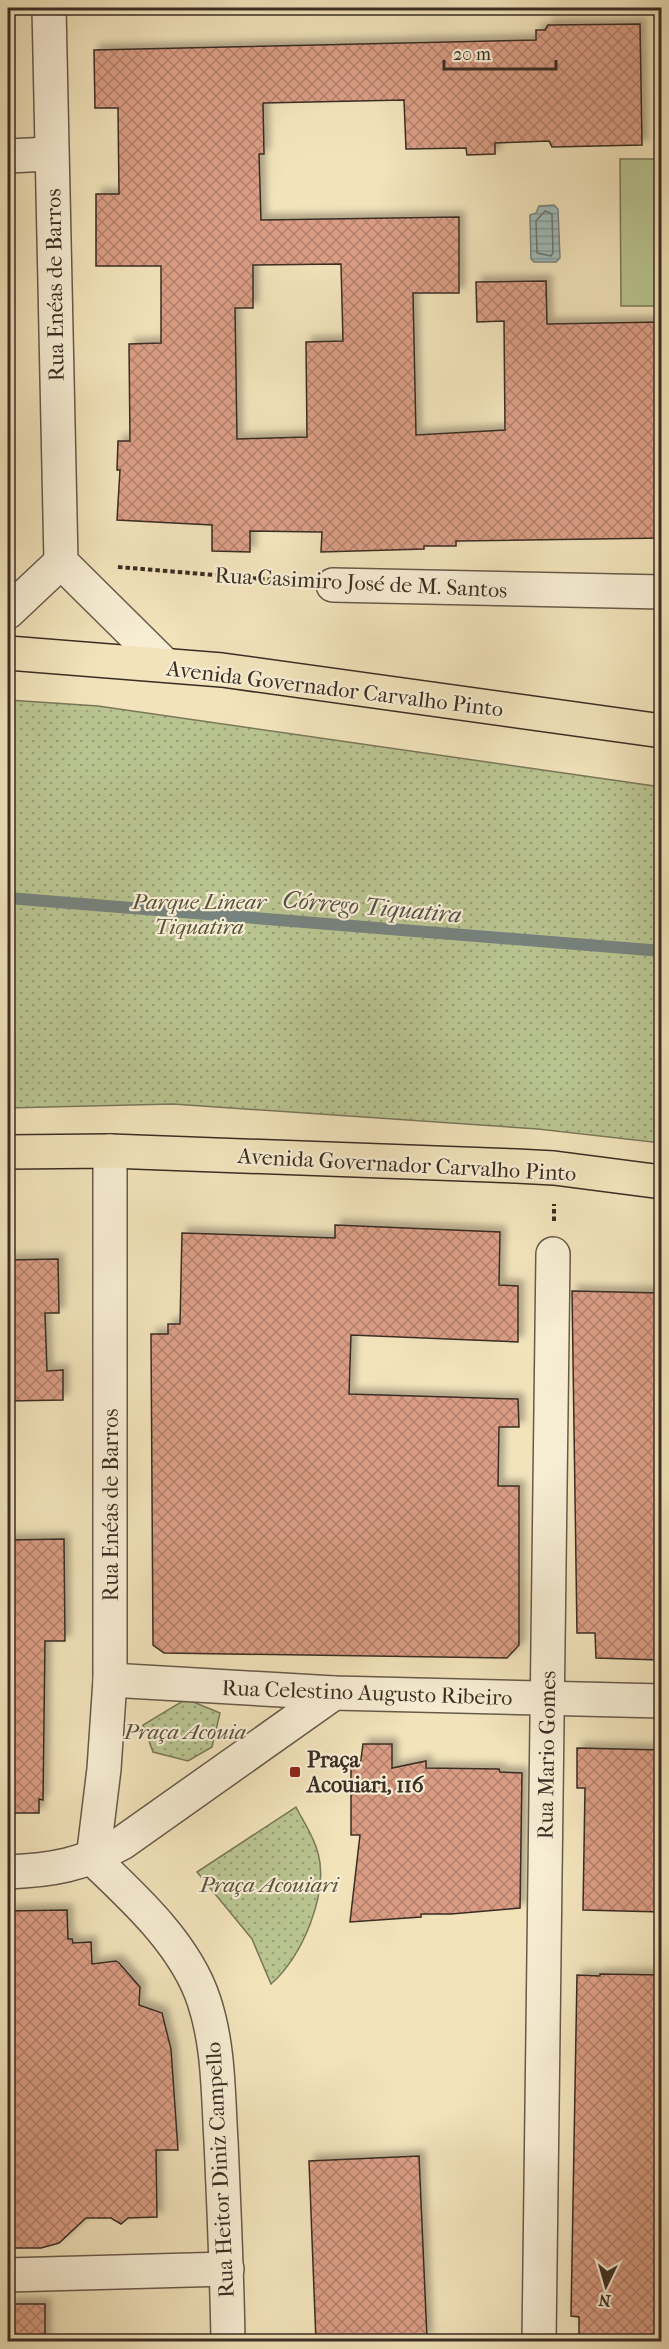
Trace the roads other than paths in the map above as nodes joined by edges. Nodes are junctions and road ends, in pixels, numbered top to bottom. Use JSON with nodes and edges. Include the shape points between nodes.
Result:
{"nodes":[{"id":1,"x":49,"y":8,"type":"edge"},
{"id":2,"x":50,"y":154,"type":"junction"},
{"id":3,"x":8,"y":156,"type":"edge"},
{"id":4,"x":61,"y":562,"type":"junction"},
{"id":5,"x":333,"y":585,"type":"road end"},
{"id":6,"x":662,"y":592,"type":"edge"},
{"id":7,"x":8,"y":612,"type":"edge"},
{"id":8,"x":8,"y":653,"type":"edge"},
{"id":9,"x":165,"y":665,"type":"junction"},
{"id":10,"x":662,"y":731,"type":"edge"},
{"id":11,"x":110,"y":1151,"type":"junction"},
{"id":12,"x":8,"y":1152,"type":"edge"},
{"id":13,"x":662,"y":1182,"type":"edge"},
{"id":14,"x":553,"y":1254,"type":"road end"},
{"id":15,"x":110,"y":1680,"type":"junction"},
{"id":16,"x":334,"y":1693,"type":"junction"},
{"id":17,"x":547,"y":1699,"type":"junction"},
{"id":18,"x":662,"y":1701,"type":"edge"},
{"id":19,"x":93,"y":1859,"type":"junction"},
{"id":20,"x":8,"y":1872,"type":"edge"},
{"id":21,"x":227,"y":2269,"type":"junction"},
{"id":22,"x":8,"y":2275,"type":"edge"},
{"id":23,"x":228,"y":2342,"type":"edge"},
{"id":24,"x":539,"y":2342,"type":"edge"}],
"edges":[{"from":1,"to":2,"type":"street","name":"Rua Enéas de Barros"},
{"from":2,"to":3,"type":"street"},
{"from":2,"to":4,"type":"street","name":"Rua Enéas de Barros"},
{"from":4,"to":7,"type":"street"},
{"from":4,"to":9,"type":"street"},
{"from":5,"to":6,"type":"street","name":"Rua Casimiro José de M. Santos"},
{"from":8,"to":9,"type":"main road","name":"Avenida Governador Carvalho Pinto"},
{"from":9,"to":10,"type":"main road","name":"Avenida Governador Carvalho Pinto"},
{"from":11,"to":12,"type":"main road","name":"Avenida Governador Carvalho Pinto"},
{"from":11,"to":13,"type":"main road","name":"Avenida Governador Carvalho Pinto","via":[[554,1168]]},
{"from":11,"to":15,"type":"street","name":"Rua Enéas de Barros"},
{"from":14,"to":17,"type":"street","name":"Rua Mario Gomes"},
{"from":15,"to":16,"type":"street","name":"Rua Celestino Augusto Ribeiro"},
{"from":15,"to":19,"type":"street","name":"Rua Enéas de Barros"},
{"from":16,"to":17,"type":"street","name":"Rua Celestino Augusto Ribeiro"},
{"from":16,"to":19,"type":"street","via":[[122,1843]]},
{"from":17,"to":18,"type":"street","name":"Rua Celestino Augusto Ribeiro"},
{"from":17,"to":24,"type":"street","name":"Rua Mario Gomes"},
{"from":19,"to":20,"type":"street","via":[[41,1871]]},
{"from":19,"to":21,"type":"street","name":"Rua Heitor Diniz Campello","via":[[132,1896],[175,1946],[204,2000],[216,2049]]},
{"from":21,"to":22,"type":"street"},
{"from":21,"to":23,"type":"street","name":"Rua Heitor Diniz Campello"}]}
